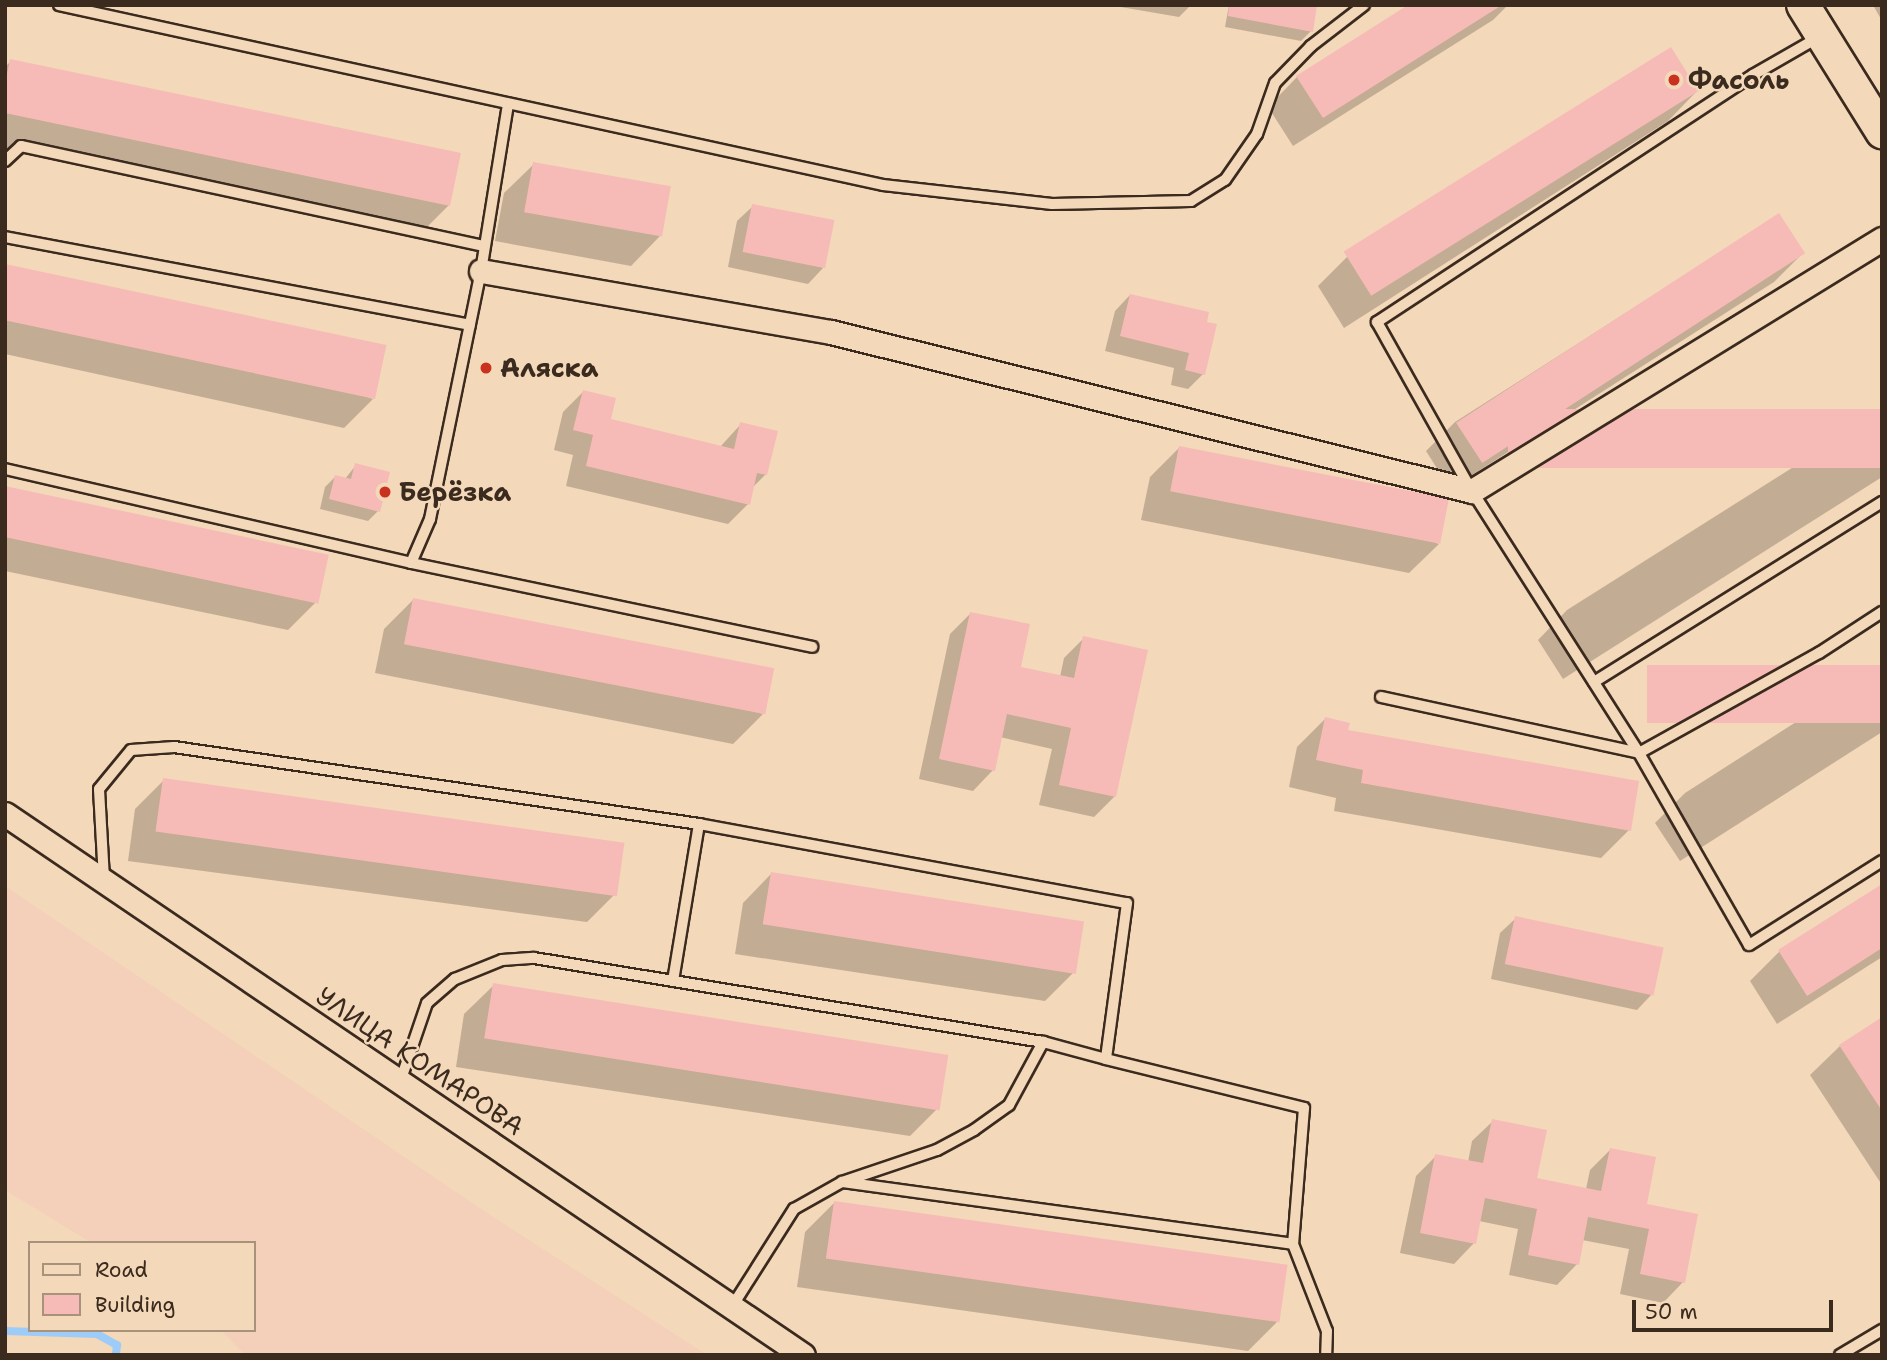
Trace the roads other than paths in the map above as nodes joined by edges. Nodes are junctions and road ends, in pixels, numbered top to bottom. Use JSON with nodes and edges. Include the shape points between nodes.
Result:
{"nodes":[{"id":1,"x":60,"y":5,"type":"edge"},
{"id":2,"x":1364,"y":5,"type":"edge"},
{"id":3,"x":1803,"y":5,"type":"edge"},
{"id":4,"x":1822,"y":35,"type":"junction"},
{"id":5,"x":508,"y":104,"type":"junction"},
{"id":6,"x":1882,"y":132,"type":"edge"},
{"id":7,"x":5,"y":161,"type":"edge"},
{"id":8,"x":5,"y":237,"type":"edge"},
{"id":9,"x":1882,"y":240,"type":"edge"},
{"id":10,"x":484,"y":246,"type":"junction"},
{"id":11,"x":481,"y":271,"type":"junction"},
{"id":12,"x":470,"y":325,"type":"junction"},
{"id":13,"x":5,"y":469,"type":"edge"},
{"id":14,"x":1472,"y":491,"type":"junction"},
{"id":15,"x":1882,"y":502,"type":"edge"},
{"id":16,"x":411,"y":563,"type":"junction"},
{"id":17,"x":1882,"y":612,"type":"edge"},
{"id":18,"x":812,"y":647,"type":"dead end"},
{"id":19,"x":1594,"y":682,"type":"junction"},
{"id":20,"x":1381,"y":697,"type":"dead end"},
{"id":21,"x":1639,"y":753,"type":"junction"},
{"id":22,"x":5,"y":814,"type":"edge"},
{"id":23,"x":699,"y":824,"type":"junction"},
{"id":24,"x":1882,"y":861,"type":"edge"},
{"id":25,"x":104,"y":879,"type":"junction"},
{"id":26,"x":673,"y":981,"type":"junction"},
{"id":27,"x":1043,"y":1042,"type":"junction"},
{"id":28,"x":1106,"y":1059,"type":"junction"},
{"id":29,"x":400,"y":1083,"type":"junction"},
{"id":30,"x":842,"y":1182,"type":"junction"},
{"id":31,"x":1293,"y":1244,"type":"junction"},
{"id":32,"x":733,"y":1304,"type":"junction"},
{"id":33,"x":1882,"y":1330,"type":"edge"},
{"id":34,"x":803,"y":1355,"type":"edge"},
{"id":35,"x":1326,"y":1355,"type":"edge"},
{"id":36,"x":1840,"y":1355,"type":"edge"}],
"edges":[{"from":1,"to":5,"type":"lane"},
{"from":2,"to":5,"type":"lane","via":[[1311,46],[1275,83],[1257,134],[1225,180],[1191,201],[1052,204],[883,185]]},
{"from":3,"to":4,"type":"main road"},
{"from":4,"to":6,"type":"main road"},
{"from":4,"to":14,"type":"lane","via":[[1753,75],[1377,322]]},
{"from":5,"to":10,"type":"lane"},
{"from":7,"to":10,"type":"lane","via":[[21,146]]},
{"from":8,"to":12,"type":"lane"},
{"from":9,"to":14,"type":"street"},
{"from":10,"to":11,"type":"lane"},
{"from":11,"to":12,"type":"lane"},
{"from":11,"to":14,"type":"street","via":[[831,332]]},
{"from":12,"to":16,"type":"lane","via":[[430,519]]},
{"from":13,"to":16,"type":"lane"},
{"from":14,"to":19,"type":"lane"},
{"from":15,"to":19,"type":"lane"},
{"from":16,"to":18,"type":"lane"},
{"from":17,"to":21,"type":"lane","via":[[1819,653]]},
{"from":19,"to":21,"type":"lane"},
{"from":20,"to":21,"type":"lane"},
{"from":21,"to":24,"type":"lane","via":[[1749,945]]},
{"from":22,"to":25,"type":"street","name":"УЛИЦА КОМАРОВА"},
{"from":23,"to":25,"type":"lane","via":[[174,747],[131,750],[99,789]]},
{"from":23,"to":26,"type":"lane"},
{"from":23,"to":28,"type":"lane","via":[[1127,902]]},
{"from":25,"to":29,"type":"street","name":"УЛИЦА КОМАРОВА"},
{"from":26,"to":27,"type":"lane"},
{"from":26,"to":29,"type":"lane","via":[[534,958],[502,960],[454,979],[427,1003]]},
{"from":27,"to":28,"type":"lane"},
{"from":27,"to":30,"type":"lane","via":[[1009,1105],[974,1130],[937,1150]]},
{"from":28,"to":31,"type":"lane","via":[[1304,1108]]},
{"from":29,"to":32,"type":"street","name":"УЛИЦА КОМАРОВА"},
{"from":30,"to":31,"type":"lane"},
{"from":30,"to":32,"type":"lane","via":[[794,1209]]},
{"from":31,"to":35,"type":"lane","via":[[1327,1331]]},
{"from":32,"to":34,"type":"street","name":"УЛИЦА КОМАРОВА"},
{"from":33,"to":36,"type":"lane"}]}
